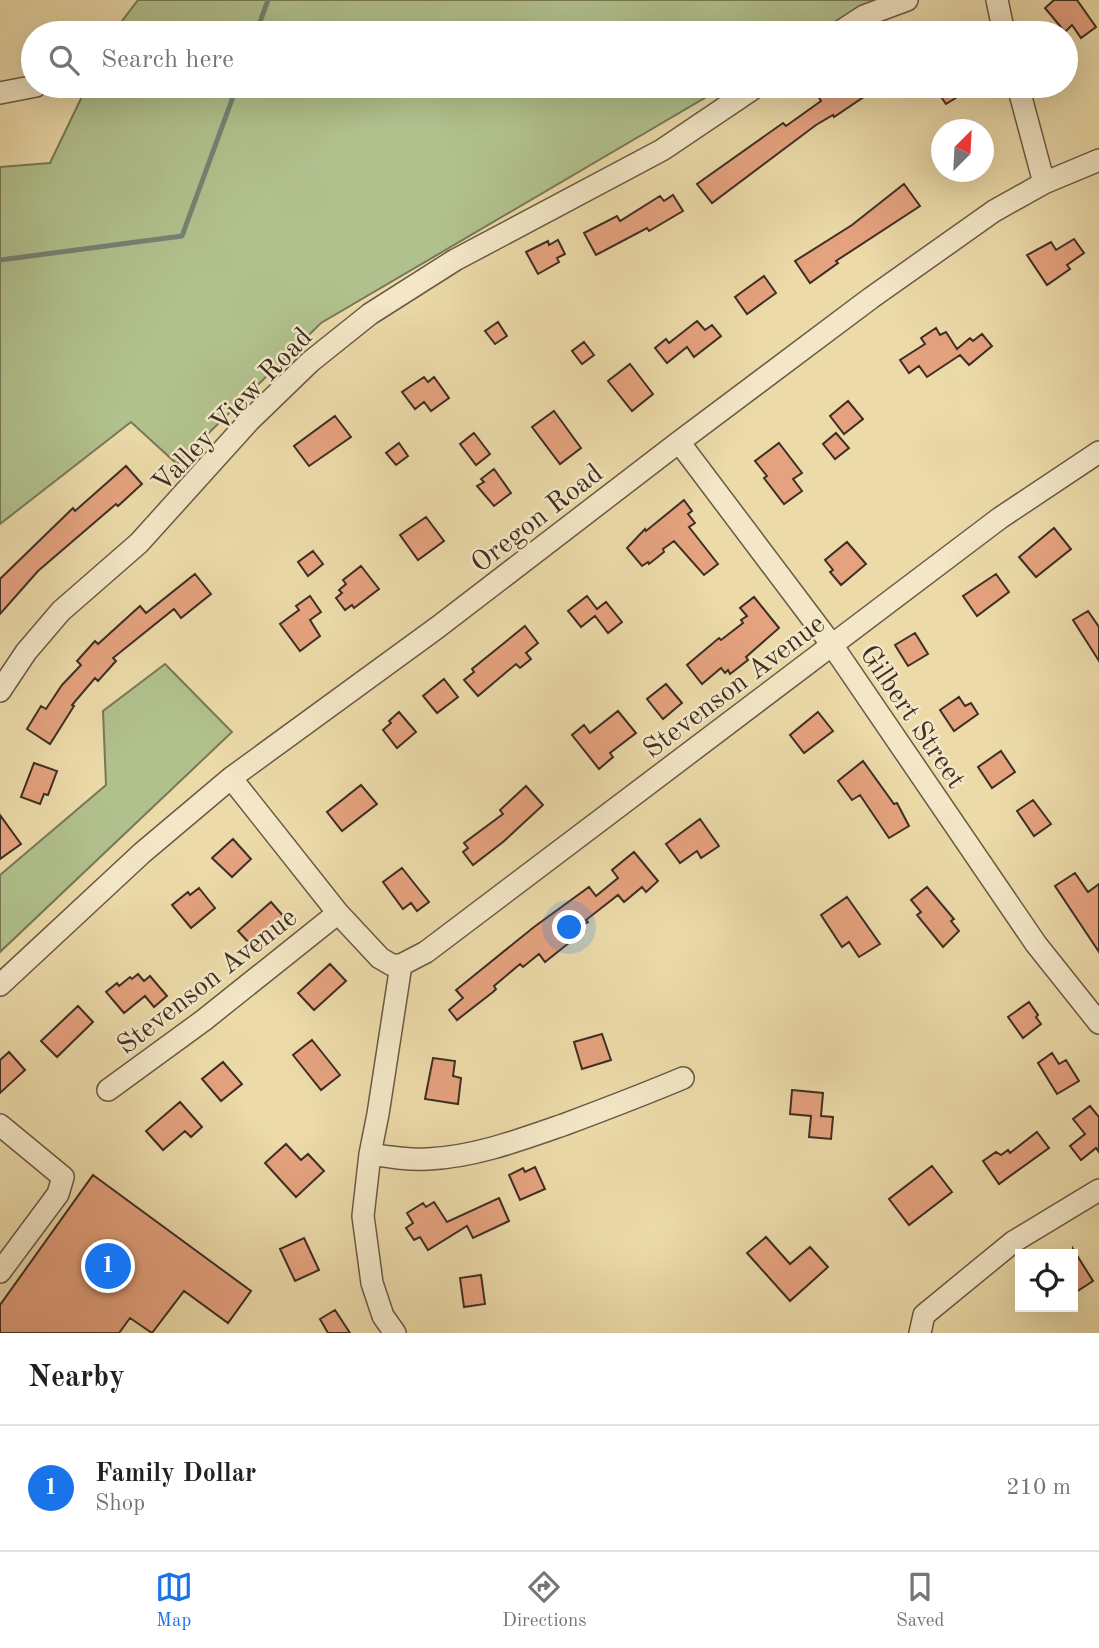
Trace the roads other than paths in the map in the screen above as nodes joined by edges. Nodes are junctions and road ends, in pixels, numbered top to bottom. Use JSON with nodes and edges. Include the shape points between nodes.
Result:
{"nodes":[{"id":1,"x":907,"y":0,"type":"edge"},
{"id":2,"x":998,"y":0,"type":"edge"},
{"id":3,"x":856,"y":21,"type":"edge"},
{"id":4,"x":1002,"y":21,"type":"edge"},
{"id":5,"x":21,"y":89,"type":"edge"},
{"id":6,"x":0,"y":93,"type":"edge"},
{"id":7,"x":739,"y":98,"type":"edge"},
{"id":8,"x":1021,"y":98,"type":"edge"},
{"id":9,"x":1099,"y":160,"type":"edge"},
{"id":10,"x":1044,"y":183,"type":"junction"},
{"id":11,"x":679,"y":442,"type":"junction"},
{"id":12,"x":1099,"y":452,"type":"edge"},
{"id":13,"x":832,"y":645,"type":"junction"},
{"id":14,"x":0,"y":691,"type":"edge"},
{"id":15,"x":231,"y":778,"type":"junction"},
{"id":16,"x":338,"y":913,"type":"junction"},
{"id":17,"x":401,"y":965,"type":"junction"},
{"id":18,"x":0,"y":985,"type":"edge"},
{"id":19,"x":1099,"y":1023,"type":"edge"},
{"id":20,"x":683,"y":1078,"type":"dead end"},
{"id":21,"x":108,"y":1090,"type":"dead end"},
{"id":22,"x":0,"y":1125,"type":"edge"},
{"id":23,"x":370,"y":1154,"type":"junction"},
{"id":24,"x":1099,"y":1190,"type":"edge"},
{"id":25,"x":0,"y":1272,"type":"edge"},
{"id":26,"x":922,"y":1324,"type":"edge"},
{"id":27,"x":395,"y":1333,"type":"edge"}],
"edges":[{"from":1,"to":3,"type":"street"},
{"from":2,"to":4,"type":"street"},
{"from":5,"to":6,"type":"street"},
{"from":7,"to":14,"type":"street","name":"Valley View Road","via":[[662,150],[455,260],[370,314],[310,362],[250,420],[139,543],[61,611]]},
{"from":8,"to":10,"type":"street"},
{"from":9,"to":10,"type":"street","name":"Oregon Road"},
{"from":10,"to":11,"type":"street","name":"Oregon Road","via":[[994,211],[871,298]]},
{"from":11,"to":13,"type":"street","name":"Gilbert Street"},
{"from":11,"to":15,"type":"street","name":"Oregon Road","via":[[439,627]]},
{"from":12,"to":13,"type":"street","name":"Stevenson Avenue","via":[[1000,518]]},
{"from":13,"to":17,"type":"street","name":"Stevenson Avenue","via":[[426,951]]},
{"from":13,"to":19,"type":"street","name":"Gilbert Street","via":[[1036,944]]},
{"from":15,"to":16,"type":"street"},
{"from":15,"to":18,"type":"street","name":"Oregon Road","via":[[142,853]]},
{"from":16,"to":17,"type":"street","via":[[380,958]]},
{"from":16,"to":21,"type":"street","name":"Stevenson Avenue"},
{"from":17,"to":23,"type":"street"},
{"from":20,"to":23,"type":"street","via":[[541,1133],[466,1154],[401,1159]]},
{"from":22,"to":25,"type":"street","via":[[63,1177],[58,1194]]},
{"from":23,"to":27,"type":"street","via":[[363,1216],[372,1283],[383,1316]]},
{"from":24,"to":26,"type":"street","via":[[1013,1241]]}]}
